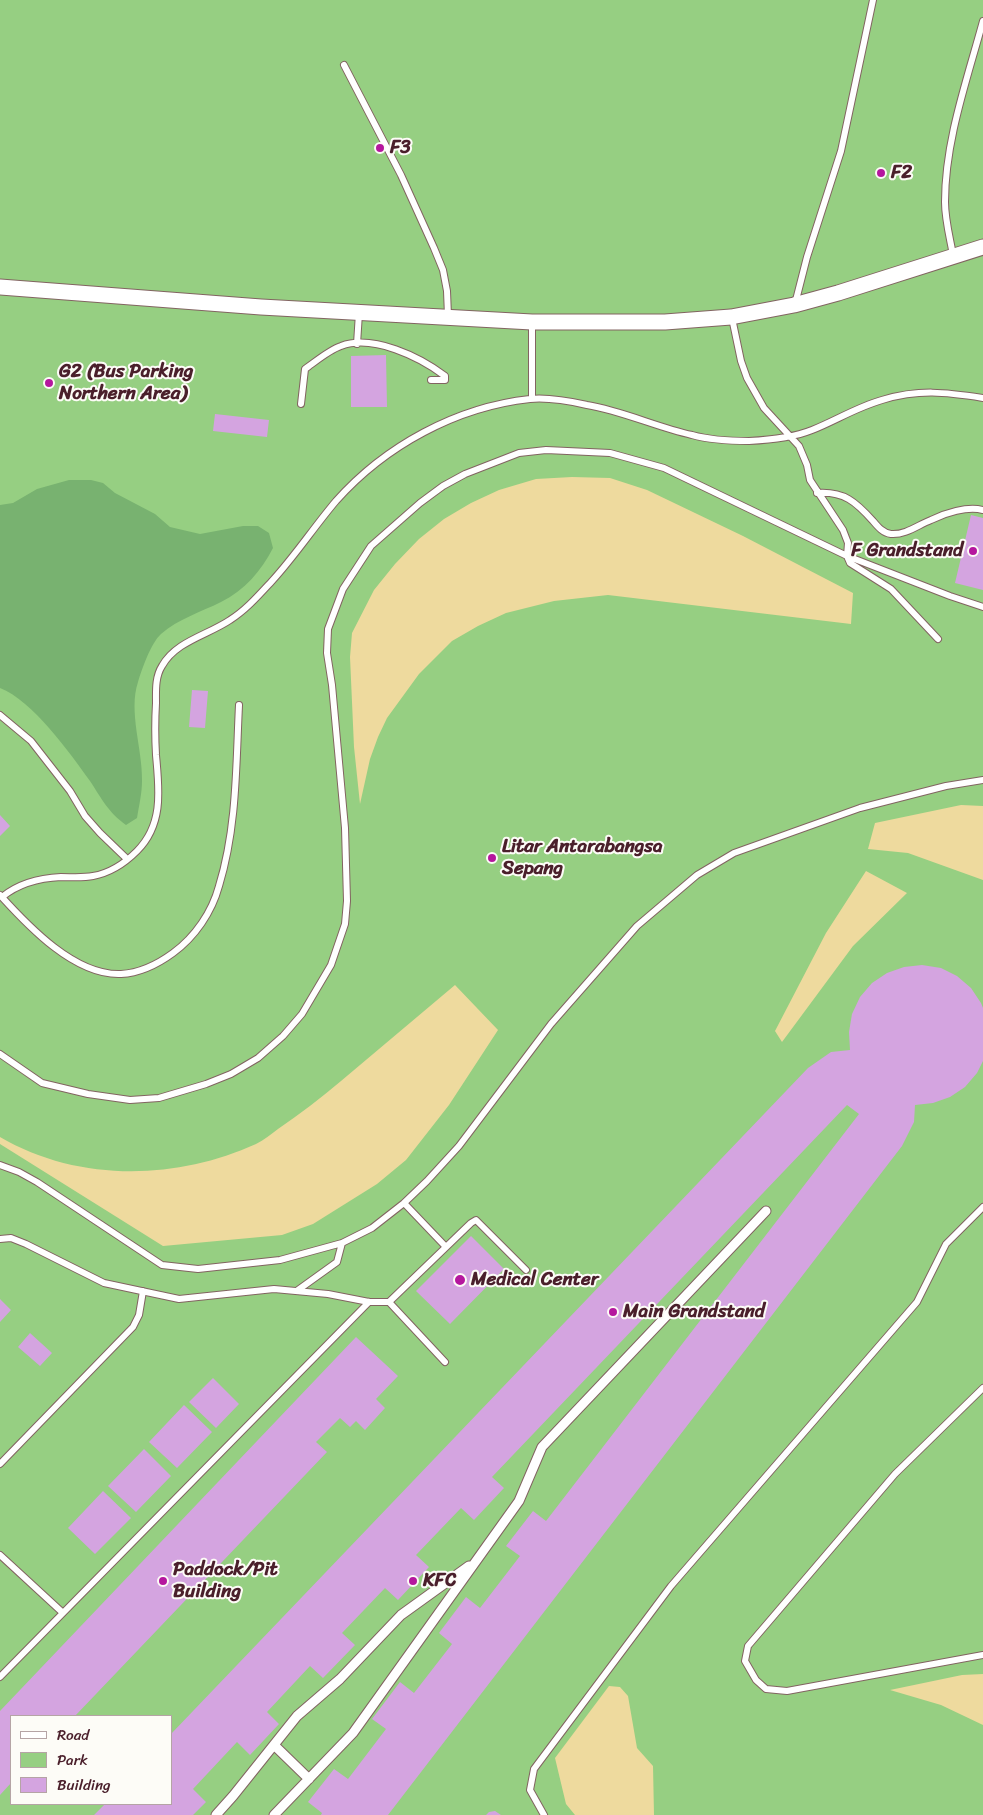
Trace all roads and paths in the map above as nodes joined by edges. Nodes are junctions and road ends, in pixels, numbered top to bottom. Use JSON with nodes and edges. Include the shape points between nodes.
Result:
{"nodes":[{"id":1,"x":873,"y":0,"type":"edge"},
{"id":2,"x":983,"y":21,"type":"edge"},
{"id":3,"x":344,"y":65,"type":"dead end"},
{"id":4,"x":983,"y":247,"type":"edge"},
{"id":5,"x":954,"y":256,"type":"junction"},
{"id":6,"x":0,"y":287,"type":"edge"},
{"id":7,"x":794,"y":305,"type":"junction"},
{"id":8,"x":359,"y":313,"type":"junction"},
{"id":9,"x":731,"y":317,"type":"junction"},
{"id":10,"x":448,"y":318,"type":"junction"},
{"id":11,"x":532,"y":322,"type":"junction"},
{"id":12,"x":357,"y":344,"type":"junction"},
{"id":13,"x":431,"y":380,"type":"dead end"},
{"id":14,"x":983,"y":398,"type":"edge"},
{"id":15,"x":532,"y":399,"type":"junction"},
{"id":16,"x":301,"y":404,"type":"dead end"},
{"id":17,"x":792,"y":437,"type":"junction"},
{"id":18,"x":817,"y":493,"type":"junction"},
{"id":19,"x":983,"y":510,"type":"edge"},
{"id":20,"x":847,"y":556,"type":"junction"},
{"id":21,"x":983,"y":607,"type":"edge"},
{"id":22,"x":938,"y":638,"type":"dead end"},
{"id":23,"x":239,"y":705,"type":"dead end"},
{"id":24,"x":0,"y":715,"type":"edge"},
{"id":25,"x":983,"y":780,"type":"edge"},
{"id":26,"x":127,"y":859,"type":"junction"},
{"id":27,"x":1,"y":896,"type":"edge"},
{"id":28,"x":0,"y":1054,"type":"edge"},
{"id":29,"x":0,"y":1165,"type":"edge"},
{"id":30,"x":404,"y":1203,"type":"junction"},
{"id":31,"x":983,"y":1207,"type":"edge"},
{"id":32,"x":766,"y":1211,"type":"dead end"},
{"id":33,"x":0,"y":1239,"type":"edge"},
{"id":34,"x":342,"y":1243,"type":"junction"},
{"id":35,"x":446,"y":1247,"type":"junction"},
{"id":36,"x":526,"y":1270,"type":"dead end"},
{"id":37,"x":298,"y":1290,"type":"junction"},
{"id":38,"x":143,"y":1291,"type":"junction"},
{"id":39,"x":369,"y":1302,"type":"junction"},
{"id":40,"x":389,"y":1302,"type":"junction"},
{"id":41,"x":445,"y":1362,"type":"dead end"},
{"id":42,"x":983,"y":1388,"type":"edge"},
{"id":43,"x":0,"y":1464,"type":"edge"},
{"id":44,"x":0,"y":1554,"type":"edge"},
{"id":45,"x":477,"y":1560,"type":"junction"},
{"id":46,"x":63,"y":1613,"type":"junction"},
{"id":47,"x":983,"y":1655,"type":"edge"},
{"id":48,"x":0,"y":1678,"type":"edge"},
{"id":49,"x":274,"y":1745,"type":"junction"},
{"id":50,"x":309,"y":1779,"type":"junction"},
{"id":51,"x":216,"y":1815,"type":"edge"},
{"id":52,"x":274,"y":1815,"type":"edge"},
{"id":53,"x":544,"y":1815,"type":"edge"}],
"edges":[{"from":1,"to":7,"type":"lane","via":[[841,151]]},
{"from":2,"to":5,"type":"lane","via":[[946,172],[945,204]]},
{"from":3,"to":10,"type":"lane","via":[[400,175],[443,270]]},
{"from":4,"to":5,"type":"street"},
{"from":5,"to":7,"type":"street"},
{"from":6,"to":8,"type":"street"},
{"from":7,"to":9,"type":"street"},
{"from":8,"to":10,"type":"street"},
{"from":8,"to":12,"type":"lane"},
{"from":9,"to":11,"type":"street","via":[[665,322]]},
{"from":9,"to":17,"type":"lane","via":[[747,378],[764,408]]},
{"from":10,"to":11,"type":"street"},
{"from":11,"to":15,"type":"lane"},
{"from":12,"to":13,"type":"lane","via":[[381,344],[445,376],[445,380]]},
{"from":12,"to":16,"type":"lane","via":[[341,346],[305,369]]},
{"from":14,"to":17,"type":"lane","via":[[927,391],[883,399]]},
{"from":15,"to":17,"type":"lane","via":[[589,405],[704,438],[751,441]]},
{"from":15,"to":26,"type":"lane","via":[[468,413],[438,425],[398,448],[336,502],[283,569],[246,609],[188,642],[162,664],[156,685],[159,788],[156,820],[145,842]]},
{"from":17,"to":18,"type":"lane","via":[[799,446]]},
{"from":18,"to":19,"type":"lane","via":[[829,492],[853,501],[888,534],[899,534],[948,513]]},
{"from":18,"to":20,"type":"lane","via":[[843,530],[848,543]]},
{"from":20,"to":21,"type":"lane"},
{"from":20,"to":22,"type":"lane","via":[[850,563],[891,589]]},
{"from":20,"to":28,"type":"lane","via":[[664,468],[610,453],[546,450],[519,453],[443,486],[371,546],[343,589],[328,629],[327,653],[345,828],[347,900],[345,924],[331,965],[302,1014],[258,1058],[231,1074],[158,1098],[130,1100],[42,1083]]},
{"from":23,"to":27,"type":"lane","via":[[234,814],[219,886],[205,918],[179,948],[159,963],[140,970],[121,974],[104,972],[86,966],[43,939]]},
{"from":24,"to":26,"type":"lane","via":[[32,741],[85,816]]},
{"from":25,"to":30,"type":"lane","via":[[860,808],[734,853],[697,875],[637,926],[551,1024],[459,1146]]},
{"from":26,"to":27,"type":"lane","via":[[95,876],[40,880],[16,887]]},
{"from":29,"to":34,"type":"lane","via":[[37,1182],[162,1265],[198,1270],[280,1260]]},
{"from":30,"to":34,"type":"lane","via":[[372,1228]]},
{"from":30,"to":35,"type":"lane"},
{"from":31,"to":53,"type":"lane","via":[[946,1244],[917,1302],[671,1586],[534,1769],[530,1790]]},
{"from":32,"to":45,"type":"street","via":[[542,1447],[519,1501]]},
{"from":33,"to":38,"type":"lane","via":[[10,1238],[26,1244],[104,1283]]},
{"from":34,"to":37,"type":"lane","via":[[337,1262]]},
{"from":35,"to":36,"type":"lane","via":[[476,1220]]},
{"from":35,"to":40,"type":"lane"},
{"from":37,"to":38,"type":"lane","via":[[274,1289],[178,1298]]},
{"from":37,"to":39,"type":"lane"},
{"from":38,"to":43,"type":"lane","via":[[139,1316],[133,1327]]},
{"from":39,"to":40,"type":"lane"},
{"from":39,"to":46,"type":"lane"},
{"from":40,"to":41,"type":"lane"},
{"from":42,"to":47,"type":"lane","via":[[895,1474],[748,1646],[746,1661],[756,1680],[766,1689],[787,1691]]},
{"from":44,"to":46,"type":"lane"},
{"from":45,"to":49,"type":"street","via":[[401,1615],[340,1679],[297,1716]]},
{"from":45,"to":50,"type":"street","via":[[353,1733]]},
{"from":46,"to":48,"type":"lane"},
{"from":49,"to":50,"type":"street"},
{"from":49,"to":51,"type":"street"},
{"from":50,"to":52,"type":"street"}]}
